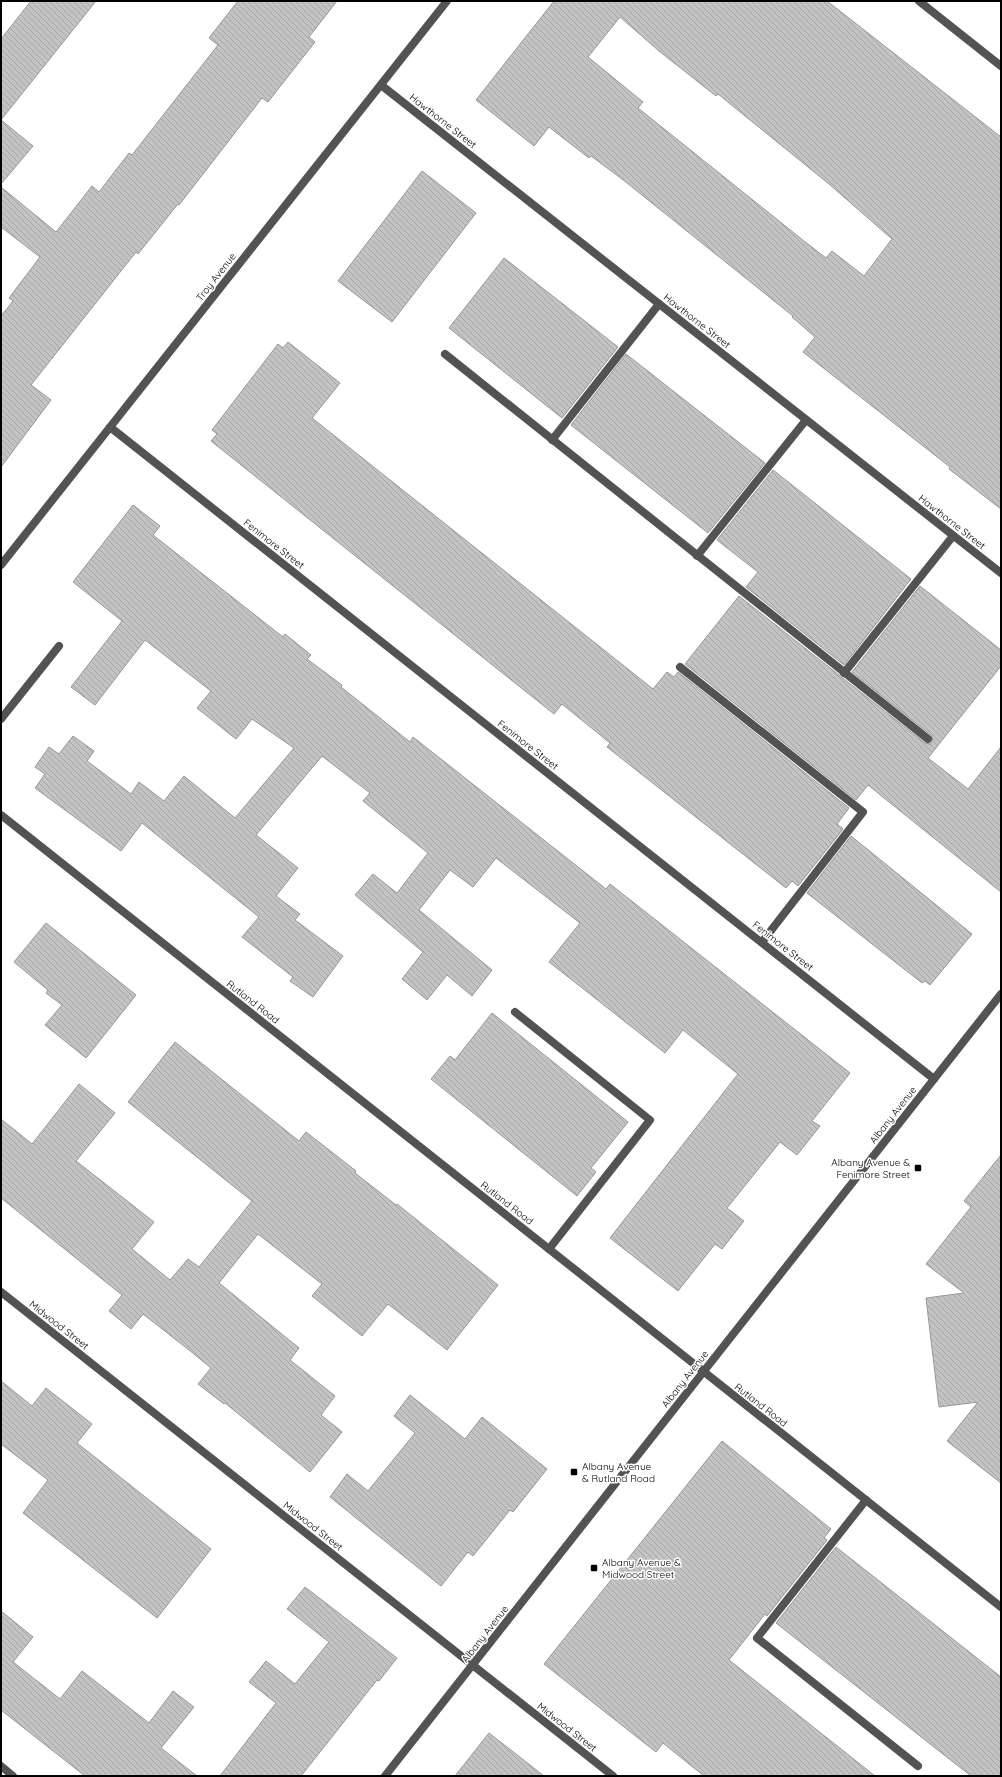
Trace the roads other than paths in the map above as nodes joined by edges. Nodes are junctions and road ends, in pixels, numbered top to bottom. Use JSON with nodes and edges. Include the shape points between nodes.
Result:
{"nodes":[{"id":1,"x":447,"y":1,"type":"edge"},
{"id":2,"x":919,"y":1,"type":"edge"},
{"id":3,"x":1001,"y":66,"type":"edge"},
{"id":4,"x":381,"y":85,"type":"junction"},
{"id":5,"x":659,"y":304,"type":"junction"},
{"id":6,"x":445,"y":354,"type":"dead end"},
{"id":7,"x":806,"y":420,"type":"junction"},
{"id":8,"x":110,"y":426,"type":"junction"},
{"id":9,"x":552,"y":440,"type":"junction"},
{"id":10,"x":953,"y":536,"type":"junction"},
{"id":11,"x":697,"y":556,"type":"junction"},
{"id":12,"x":1,"y":565,"type":"edge"},
{"id":13,"x":1001,"y":574,"type":"edge"},
{"id":14,"x":59,"y":646,"type":"dead end"},
{"id":15,"x":680,"y":667,"type":"dead end"},
{"id":16,"x":844,"y":673,"type":"junction"},
{"id":17,"x":1,"y":719,"type":"edge"},
{"id":18,"x":928,"y":740,"type":"dead end"},
{"id":19,"x":1,"y":815,"type":"edge"},
{"id":20,"x":762,"y":942,"type":"junction"},
{"id":21,"x":1001,"y":994,"type":"edge"},
{"id":22,"x":515,"y":1012,"type":"dead end"},
{"id":23,"x":934,"y":1079,"type":"junction"},
{"id":24,"x":550,"y":1249,"type":"junction"},
{"id":25,"x":1,"y":1292,"type":"edge"},
{"id":26,"x":704,"y":1372,"type":"junction"},
{"id":27,"x":866,"y":1500,"type":"junction"},
{"id":28,"x":1001,"y":1608,"type":"edge"},
{"id":29,"x":473,"y":1666,"type":"junction"},
{"id":30,"x":1,"y":1766,"type":"edge"},
{"id":31,"x":918,"y":1766,"type":"dead end"},
{"id":32,"x":14,"y":1776,"type":"edge"},
{"id":33,"x":385,"y":1776,"type":"edge"},
{"id":34,"x":613,"y":1776,"type":"edge"}],
"edges":[{"from":1,"to":4,"type":"street","name":"Troy Avenue"},
{"from":2,"to":3,"type":"street"},
{"from":4,"to":5,"type":"street","name":"Hawthorne Street"},
{"from":4,"to":8,"type":"street","name":"Troy Avenue"},
{"from":5,"to":7,"type":"street","name":"Hawthorne Street"},
{"from":5,"to":9,"type":"street"},
{"from":6,"to":9,"type":"street"},
{"from":7,"to":10,"type":"street","name":"Hawthorne Street"},
{"from":7,"to":11,"type":"street"},
{"from":8,"to":12,"type":"street","name":"Troy Avenue"},
{"from":8,"to":20,"type":"street","name":"Fenimore Street"},
{"from":9,"to":11,"type":"street"},
{"from":10,"to":13,"type":"street","name":"Hawthorne Street"},
{"from":10,"to":16,"type":"street"},
{"from":11,"to":16,"type":"street"},
{"from":14,"to":17,"type":"street"},
{"from":15,"to":20,"type":"street","via":[[863,812]]},
{"from":16,"to":18,"type":"street"},
{"from":19,"to":24,"type":"street","name":"Rutland Road"},
{"from":20,"to":23,"type":"street","name":"Fenimore Street"},
{"from":21,"to":23,"type":"street","name":"Albany Avenue"},
{"from":22,"to":24,"type":"street","via":[[650,1120]]},
{"from":23,"to":26,"type":"street","name":"Albany Avenue"},
{"from":24,"to":26,"type":"street","name":"Rutland Road"},
{"from":25,"to":29,"type":"street","name":"Midwood Street"},
{"from":26,"to":27,"type":"street","name":"Rutland Road"},
{"from":26,"to":29,"type":"street","name":"Albany Avenue"},
{"from":27,"to":28,"type":"street","name":"Rutland Road"},
{"from":27,"to":31,"type":"street","via":[[757,1638]]},
{"from":29,"to":33,"type":"street","name":"Albany Avenue"},
{"from":29,"to":34,"type":"street","name":"Midwood Street"},
{"from":30,"to":32,"type":"street"}]}
